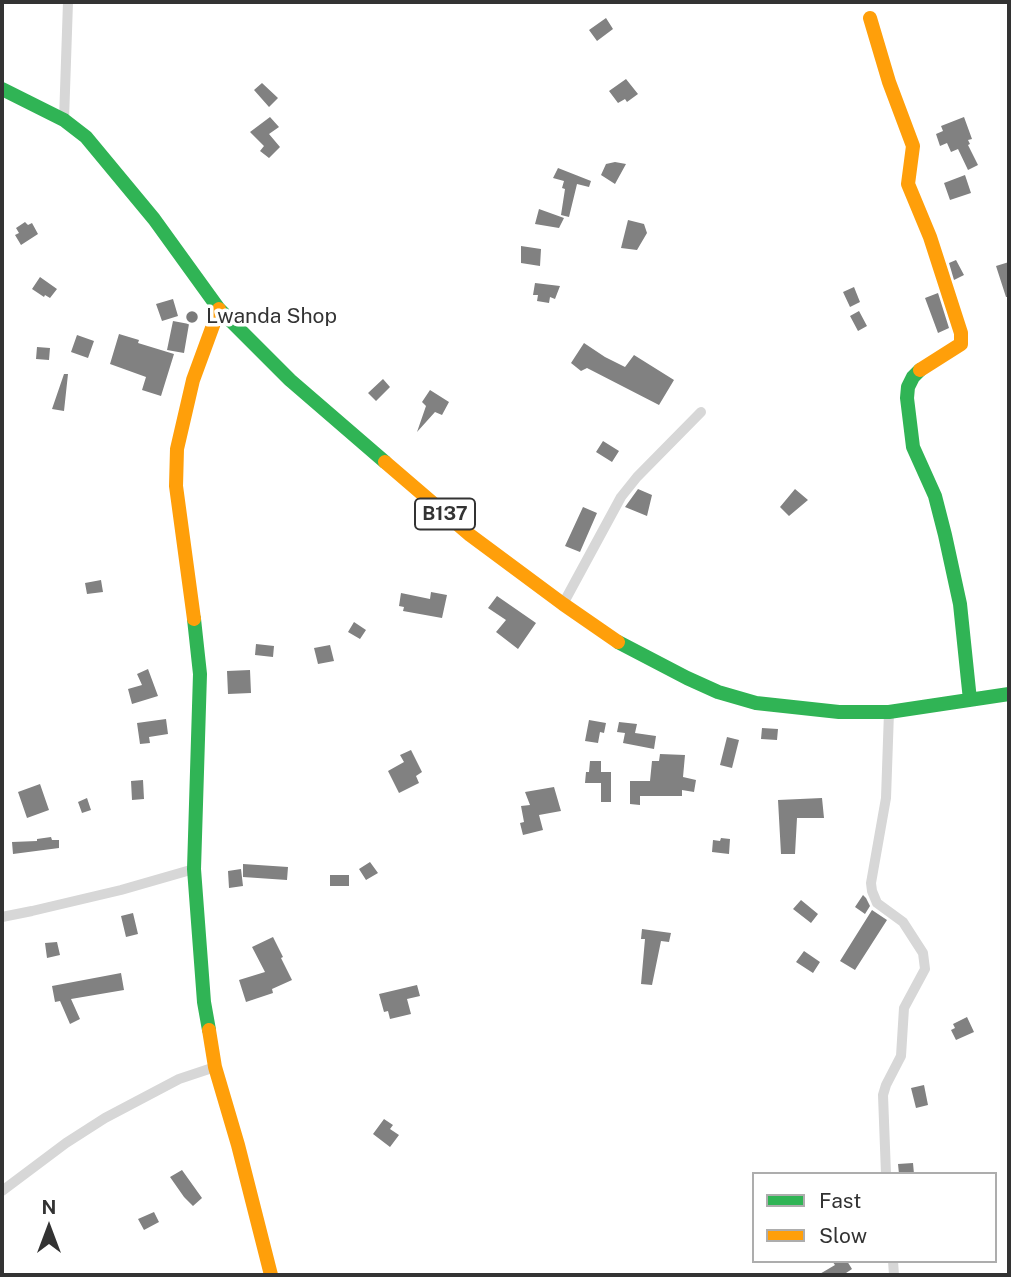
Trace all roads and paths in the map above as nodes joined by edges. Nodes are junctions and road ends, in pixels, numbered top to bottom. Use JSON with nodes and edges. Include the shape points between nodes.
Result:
{"nodes":[{"id":1,"x":68,"y":2,"type":"edge"},
{"id":2,"x":870,"y":18,"type":"dead end"},
{"id":3,"x":2,"y":89,"type":"edge"},
{"id":4,"x":64,"y":120,"type":"junction"},
{"id":5,"x":219,"y":309,"type":"junction"},
{"id":6,"x":701,"y":412,"type":"dead end"},
{"id":7,"x":563,"y":604,"type":"junction"},
{"id":8,"x":1009,"y":694,"type":"edge"},
{"id":9,"x":970,"y":700,"type":"junction"},
{"id":10,"x":888,"y":712,"type":"junction"},
{"id":11,"x":194,"y":869,"type":"junction"},
{"id":12,"x":2,"y":917,"type":"edge"},
{"id":13,"x":215,"y":1067,"type":"junction"},
{"id":14,"x":886,"y":1172,"type":"edge"},
{"id":15,"x":2,"y":1191,"type":"edge"},
{"id":16,"x":271,"y":1275,"type":"edge"}],
"edges":[{"from":1,"to":4,"type":"street"},
{"from":2,"to":9,"type":"street","via":[[913,146],[908,184],[961,333],[961,344],[914,377],[907,398],[913,447],[946,535],[960,604]]},
{"from":3,"to":4,"type":"street","number":"B137"},
{"from":4,"to":5,"type":"street","number":"B137","via":[[108,162]]},
{"from":5,"to":7,"type":"street","number":"B137","via":[[356,439],[470,535]]},
{"from":5,"to":11,"type":"street","via":[[193,380],[177,449],[176,486],[200,674]]},
{"from":6,"to":7,"type":"street","via":[[621,497]]},
{"from":7,"to":10,"type":"street","number":"B137","via":[[615,640],[718,692],[755,703]]},
{"from":8,"to":9,"type":"street","number":"B137"},
{"from":9,"to":10,"type":"street","number":"B137"},
{"from":10,"to":14,"type":"street","via":[[886,798],[872,891],[877,902],[903,922],[923,953],[925,969],[904,1008],[901,1056],[883,1096]]},
{"from":11,"to":12,"type":"street"},
{"from":11,"to":13,"type":"street","via":[[204,1002]]},
{"from":13,"to":15,"type":"street","via":[[179,1079],[105,1118]]},
{"from":13,"to":16,"type":"street"}]}
